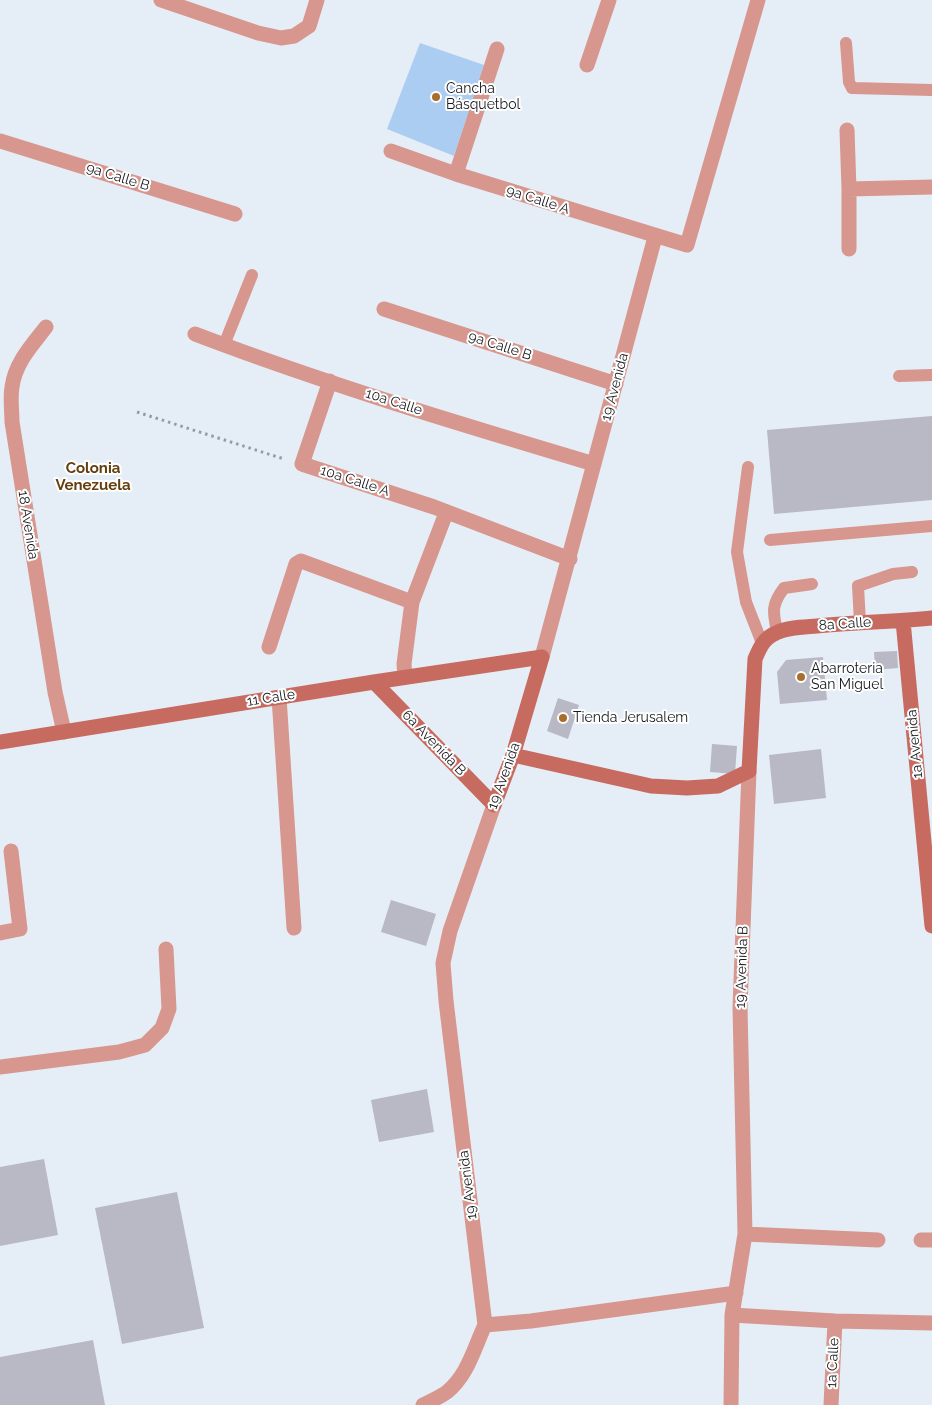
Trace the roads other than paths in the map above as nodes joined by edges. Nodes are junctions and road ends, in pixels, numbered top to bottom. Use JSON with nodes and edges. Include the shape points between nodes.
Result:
{"nodes":[{"id":1,"x":161,"y":0,"type":"edge"},
{"id":2,"x":317,"y":0,"type":"edge"},
{"id":3,"x":609,"y":0,"type":"edge"},
{"id":4,"x":758,"y":0,"type":"edge"},
{"id":5,"x":846,"y":43,"type":"dead end"},
{"id":6,"x":497,"y":49,"type":"dead end"},
{"id":7,"x":587,"y":65,"type":"dead end"},
{"id":8,"x":932,"y":90,"type":"edge"},
{"id":9,"x":847,"y":130,"type":"dead end"},
{"id":10,"x":0,"y":141,"type":"edge"},
{"id":11,"x":391,"y":151,"type":"dead end"},
{"id":12,"x":456,"y":174,"type":"junction"},
{"id":13,"x":932,"y":187,"type":"edge"},
{"id":14,"x":849,"y":189,"type":"junction"},
{"id":15,"x":235,"y":214,"type":"dead end"},
{"id":16,"x":655,"y":237,"type":"junction"},
{"id":17,"x":849,"y":250,"type":"dead end"},
{"id":18,"x":252,"y":275,"type":"dead end"},
{"id":19,"x":384,"y":309,"type":"dead end"},
{"id":20,"x":46,"y":327,"type":"dead end"},
{"id":21,"x":195,"y":334,"type":"dead end"},
{"id":22,"x":224,"y":345,"type":"junction"},
{"id":23,"x":932,"y":375,"type":"edge"},
{"id":24,"x":899,"y":376,"type":"dead end"},
{"id":25,"x":330,"y":381,"type":"junction"},
{"id":26,"x":616,"y":384,"type":"junction"},
{"id":27,"x":594,"y":464,"type":"junction"},
{"id":28,"x":748,"y":467,"type":"dead end"},
{"id":29,"x":446,"y":513,"type":"junction"},
{"id":30,"x":932,"y":526,"type":"edge"},
{"id":31,"x":770,"y":540,"type":"dead end"},
{"id":32,"x":570,"y":559,"type":"junction"},
{"id":33,"x":912,"y":572,"type":"dead end"},
{"id":34,"x":812,"y":584,"type":"dead end"},
{"id":35,"x":412,"y":602,"type":"junction"},
{"id":36,"x":932,"y":618,"type":"edge"},
{"id":37,"x":903,"y":621,"type":"junction"},
{"id":38,"x":860,"y":622,"type":"junction"},
{"id":39,"x":777,"y":632,"type":"junction"},
{"id":40,"x":762,"y":643,"type":"junction"},
{"id":41,"x":269,"y":647,"type":"dead end"},
{"id":42,"x":542,"y":657,"type":"junction"},
{"id":43,"x":405,"y":677,"type":"junction"},
{"id":44,"x":374,"y":682,"type":"junction"},
{"id":45,"x":279,"y":697,"type":"junction"},
{"id":46,"x":64,"y":732,"type":"junction"},
{"id":47,"x":0,"y":742,"type":"edge"},
{"id":48,"x":513,"y":755,"type":"junction"},
{"id":49,"x":749,"y":771,"type":"junction"},
{"id":50,"x":494,"y":805,"type":"junction"},
{"id":51,"x":11,"y":851,"type":"dead end"},
{"id":52,"x":932,"y":926,"type":"edge"},
{"id":53,"x":294,"y":928,"type":"dead end"},
{"id":54,"x":0,"y":933,"type":"edge"},
{"id":55,"x":166,"y":950,"type":"dead end"},
{"id":56,"x":0,"y":1067,"type":"edge"},
{"id":57,"x":745,"y":1234,"type":"junction"},
{"id":58,"x":878,"y":1240,"type":"dead end"},
{"id":59,"x":736,"y":1293,"type":"junction"},
{"id":60,"x":732,"y":1315,"type":"junction"},
{"id":61,"x":835,"y":1321,"type":"junction"},
{"id":62,"x":932,"y":1322,"type":"edge"},
{"id":63,"x":485,"y":1325,"type":"junction"},
{"id":64,"x":423,"y":1405,"type":"edge"},
{"id":65,"x":731,"y":1405,"type":"edge"},
{"id":66,"x":831,"y":1405,"type":"edge"}],
"edges":[{"from":1,"to":2,"type":"street","via":[[258,33],[288,38],[309,26]]},
{"from":3,"to":7,"type":"street"},
{"from":4,"to":16,"type":"street","name":"9a Calle A","via":[[687,245]]},
{"from":5,"to":8,"type":"lane","via":[[852,88]]},
{"from":6,"to":12,"type":"street"},
{"from":9,"to":14,"type":"street"},
{"from":10,"to":15,"type":"street","name":"9a Calle B"},
{"from":11,"to":12,"type":"street","name":"9a Calle A"},
{"from":12,"to":16,"type":"street","name":"9a Calle A"},
{"from":13,"to":14,"type":"street"},
{"from":14,"to":17,"type":"street"},
{"from":16,"to":26,"type":"street","name":"19 Avenida"},
{"from":18,"to":22,"type":"lane"},
{"from":19,"to":26,"type":"street","name":"9a Calle B"},
{"from":20,"to":46,"type":"street","name":"18 Avenida","via":[[25,353],[16,372],[12,387],[12,422]]},
{"from":21,"to":22,"type":"street","name":"10a Calle"},
{"from":22,"to":25,"type":"street","name":"10a Calle"},
{"from":23,"to":24,"type":"lane"},
{"from":25,"to":27,"type":"street","name":"10a Calle"},
{"from":25,"to":29,"type":"street","name":"10a Calle A","via":[[302,464]]},
{"from":26,"to":27,"type":"street","name":"19 Avenida"},
{"from":27,"to":32,"type":"street","name":"19 Avenida"},
{"from":28,"to":40,"type":"lane","via":[[737,552],[746,602]]},
{"from":29,"to":32,"type":"street","name":"10a Calle A"},
{"from":29,"to":35,"type":"street"},
{"from":30,"to":31,"type":"lane"},
{"from":32,"to":42,"type":"street","name":"19 Avenida"},
{"from":33,"to":38,"type":"lane","via":[[893,574],[858,586]]},
{"from":34,"to":39,"type":"lane","via":[[784,588],[775,600]]},
{"from":35,"to":41,"type":"street","via":[[298,562]]},
{"from":35,"to":43,"type":"street"},
{"from":36,"to":37,"type":"street","name":"8a Calle"},
{"from":37,"to":38,"type":"street","name":"8a Calle"},
{"from":37,"to":52,"type":"street","name":"1a Avenida"},
{"from":38,"to":39,"type":"street","name":"8a Calle"},
{"from":39,"to":40,"type":"street","name":"8a Calle"},
{"from":40,"to":49,"type":"street","name":"19 Avenida B","via":[[755,659]]},
{"from":42,"to":43,"type":"street","name":"11 Calle"},
{"from":42,"to":48,"type":"street","name":"19 Avenida"},
{"from":43,"to":44,"type":"street","name":"11 Calle"},
{"from":44,"to":45,"type":"street","name":"11 Calle"},
{"from":44,"to":50,"type":"street","name":"6a Avenida B"},
{"from":45,"to":46,"type":"street","name":"11 Calle"},
{"from":45,"to":53,"type":"street"},
{"from":46,"to":47,"type":"street","name":"11 Calle"},
{"from":48,"to":49,"type":"street","via":[[651,786],[718,786]]},
{"from":48,"to":50,"type":"street","name":"19 Avenida"},
{"from":49,"to":57,"type":"street","name":"19 Avenida B","via":[[740,1008]]},
{"from":50,"to":63,"type":"street","name":"19 Avenida","via":[[450,931],[443,963]]},
{"from":51,"to":54,"type":"street","via":[[20,929]]},
{"from":55,"to":56,"type":"street","via":[[169,1009],[162,1028],[145,1045],[119,1052]]},
{"from":57,"to":58,"type":"street"},
{"from":57,"to":59,"type":"street","name":"19 Avenida B"},
{"from":59,"to":60,"type":"street","name":"19 Avenida B"},
{"from":59,"to":63,"type":"street"},
{"from":60,"to":61,"type":"street"},
{"from":60,"to":65,"type":"street","name":"19 Avenida B"},
{"from":61,"to":62,"type":"street"},
{"from":61,"to":66,"type":"street","name":"1a Calle"},
{"from":63,"to":64,"type":"street","via":[[460,1380],[446,1393]]}]}
